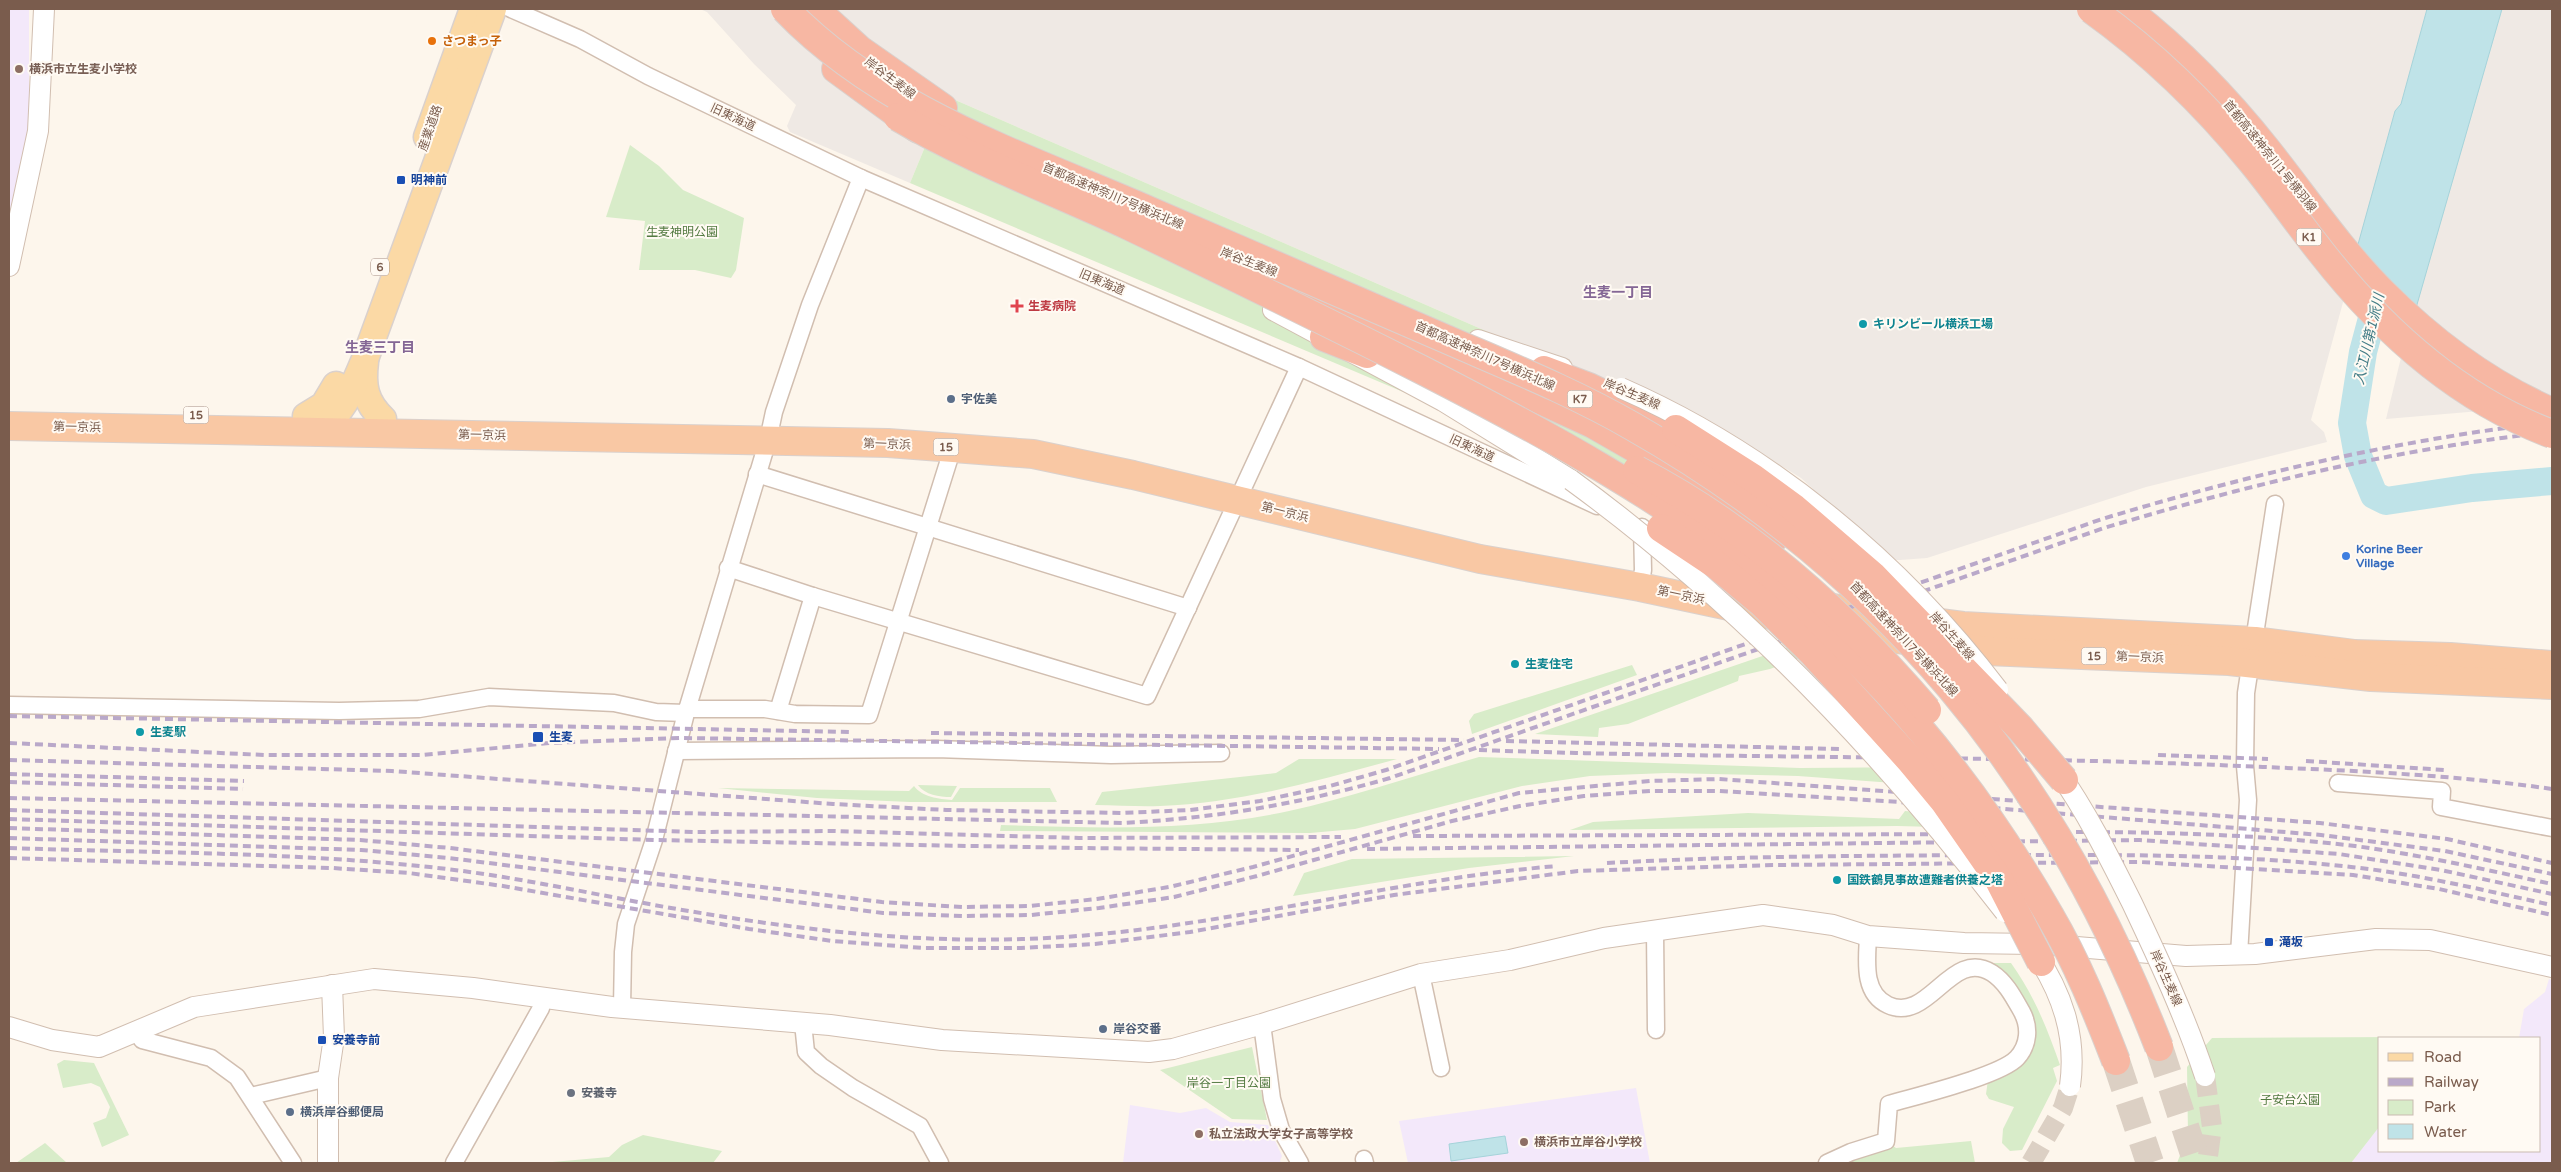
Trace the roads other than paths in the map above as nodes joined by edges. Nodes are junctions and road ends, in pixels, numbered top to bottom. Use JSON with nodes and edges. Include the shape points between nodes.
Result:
{"nodes":[{"id":1,"x":44,"y":9,"type":"edge"},
{"id":2,"x":473,"y":9,"type":"edge"},
{"id":3,"x":493,"y":9,"type":"edge"},
{"id":4,"x":510,"y":9,"type":"edge"},
{"id":5,"x":789,"y":9,"type":"edge"},
{"id":6,"x":2091,"y":9,"type":"edge"},
{"id":7,"x":2126,"y":9,"type":"edge"},
{"id":8,"x":862,"y":178,"type":"junction"},
{"id":9,"x":1235,"y":259,"type":"junction"},
{"id":10,"x":9,"y":265,"type":"edge"},
{"id":11,"x":1380,"y":310,"type":"junction"},
{"id":12,"x":1318,"y":326,"type":"junction"},
{"id":13,"x":355,"y":360,"type":"junction"},
{"id":14,"x":1299,"y":367,"type":"junction"},
{"id":15,"x":9,"y":411,"type":"edge"},
{"id":16,"x":2552,"y":412,"type":"edge"},
{"id":17,"x":330,"y":418,"type":"junction"},
{"id":18,"x":9,"y":426,"type":"edge"},
{"id":19,"x":382,"y":426,"type":"junction"},
{"id":20,"x":770,"y":433,"type":"junction"},
{"id":21,"x":2552,"y":434,"type":"edge"},
{"id":22,"x":953,"y":447,"type":"junction"},
{"id":23,"x":757,"y":474,"type":"junction"},
{"id":24,"x":1241,"y":494,"type":"junction"},
{"id":25,"x":2275,"y":504,"type":"dead end"},
{"id":26,"x":928,"y":528,"type":"junction"},
{"id":27,"x":728,"y":568,"type":"junction"},
{"id":28,"x":1642,"y":579,"type":"junction"},
{"id":29,"x":813,"y":596,"type":"junction"},
{"id":30,"x":1188,"y":608,"type":"junction"},
{"id":31,"x":900,"y":621,"type":"junction"},
{"id":32,"x":2253,"y":652,"type":"junction"},
{"id":33,"x":2552,"y":666,"type":"edge"},
{"id":34,"x":2552,"y":685,"type":"edge"},
{"id":35,"x":9,"y":704,"type":"edge"},
{"id":36,"x":687,"y":711,"type":"junction"},
{"id":37,"x":778,"y":711,"type":"junction"},
{"id":38,"x":676,"y":751,"type":"junction"},
{"id":39,"x":1221,"y":753,"type":"dead end"},
{"id":40,"x":2020,"y":777,"type":"junction"},
{"id":41,"x":2064,"y":780,"type":"junction"},
{"id":42,"x":2338,"y":783,"type":"dead end"},
{"id":43,"x":2552,"y":828,"type":"edge"},
{"id":44,"x":1655,"y":931,"type":"junction"},
{"id":45,"x":1868,"y":936,"type":"junction"},
{"id":46,"x":2240,"y":955,"type":"junction"},
{"id":47,"x":2041,"y":962,"type":"joint"},
{"id":48,"x":2552,"y":967,"type":"edge"},
{"id":49,"x":1421,"y":974,"type":"junction"},
{"id":50,"x":332,"y":985,"type":"junction"},
{"id":51,"x":543,"y":999,"type":"junction"},
{"id":52,"x":622,"y":1008,"type":"junction"},
{"id":53,"x":804,"y":1023,"type":"junction"},
{"id":54,"x":1262,"y":1024,"type":"junction"},
{"id":55,"x":9,"y":1027,"type":"edge"},
{"id":56,"x":1656,"y":1030,"type":"dead end"},
{"id":57,"x":137,"y":1032,"type":"junction"},
{"id":58,"x":2159,"y":1047,"type":"tunnel mouth"},
{"id":59,"x":2116,"y":1061,"type":"tunnel mouth"},
{"id":60,"x":1441,"y":1068,"type":"dead end"},
{"id":61,"x":2205,"y":1076,"type":"tunnel mouth"},
{"id":62,"x":328,"y":1078,"type":"junction"},
{"id":63,"x":2070,"y":1086,"type":"tunnel mouth"},
{"id":64,"x":250,"y":1096,"type":"junction"},
{"id":65,"x":293,"y":1163,"type":"edge"},
{"id":66,"x":328,"y":1163,"type":"edge"},
{"id":67,"x":454,"y":1163,"type":"edge"},
{"id":68,"x":940,"y":1163,"type":"edge"},
{"id":69,"x":1300,"y":1163,"type":"edge"},
{"id":70,"x":1827,"y":1163,"type":"edge"}],
"edges":[{"from":1,"to":10,"type":"street","via":[[38,131]]},
{"from":2,"to":13,"type":"main road","name":"産業道路","number":"6"},
{"from":3,"to":13,"type":"main road","name":"産業道路","number":"6"},
{"from":4,"to":8,"type":"street","name":"旧東海道"},
{"from":5,"to":9,"type":"street","name":"岸谷生麦線","bridge":true,"via":[[930,107]]},
{"from":5,"to":11,"type":"highway","name":"首都高速神奈川7号横浜北線","number":"K7","bridge":true,"via":[[838,57],[911,104],[1010,151]]},
{"from":5,"to":12,"type":"street","name":"岸谷生麦線","bridge":true,"via":[[813,38],[845,68],[914,118]]},
{"from":5,"to":12,"type":"highway","name":"首都高速神奈川7号横浜北線","bridge":true,"via":[[795,40],[844,82],[920,130],[1126,225]]},
{"from":6,"to":21,"type":"highway","name":"首都高速神奈川1号横羽線","number":"K1","bridge":true,"via":[[2150,55],[2204,108],[2253,162],[2340,275],[2401,340],[2465,390]]},
{"from":7,"to":16,"type":"highway","name":"首都高速神奈川1号横羽線","number":"K1","via":[[2172,46],[2218,93],[2349,254],[2403,312],[2448,352],[2474,370]]},
{"from":8,"to":14,"type":"street","name":"旧東海道"},
{"from":8,"to":20,"type":"street","via":[[810,305]]},
{"from":9,"to":40,"type":"highway","bridge":true,"via":[[1575,416],[1689,479],[1774,538],[1875,621],[1938,683]]},
{"from":9,"to":41,"type":"street","name":"岸谷生麦線","bridge":true,"via":[[1621,388],[1687,419],[1730,444],[1813,504],[1900,581],[1986,673]]},
{"from":11,"to":40,"type":"highway","name":"首都高速神奈川7号横浜北線","number":"K7","bridge":true,"via":[[1541,381],[1628,424],[1711,473],[1752,502],[1828,562],[1900,631],[1963,702]]},
{"from":11,"to":41,"type":"highway","bridge":true,"via":[[1589,386],[1676,429],[1753,478],[1827,535],[1872,575],[2020,728]]},
{"from":12,"to":47,"type":"highway","bridge":true,"via":[[1511,428],[1715,564],[1762,603],[1864,709],[1944,801],[1998,880]]},
{"from":12,"to":59,"type":"highway","name":"首都高速神奈川7号横浜北線","bridge":true,"via":[[1481,401],[1585,459],[1699,530],[1778,590],[1845,650],[1924,734],[1992,824],[2051,917],[2096,1009]]},
{"from":13,"to":17,"type":"main road","name":"産業道路","number":"6"},
{"from":13,"to":17,"type":"main road","name":"産業道路","number":"6","via":[[324,405]]},
{"from":13,"to":19,"type":"main road","name":"産業道路","number":"6","via":[[368,402]]},
{"from":14,"to":24,"type":"street"},
{"from":14,"to":28,"type":"street","name":"旧東海道","via":[[1642,527]]},
{"from":15,"to":17,"type":"highway","name":"第一京浜","number":"15"},
{"from":17,"to":18,"type":"highway","name":"第一京浜","number":"15"},
{"from":17,"to":19,"type":"highway","name":"第一京浜","number":"15"},
{"from":19,"to":20,"type":"highway","name":"第一京浜","number":"15"},
{"from":20,"to":22,"type":"highway","name":"第一京浜","number":"15"},
{"from":20,"to":23,"type":"street"},
{"from":20,"to":24,"type":"highway","name":"第一京浜","number":"15","via":[[913,428],[1028,439],[1102,453]]},
{"from":22,"to":24,"type":"highway","name":"第一京浜","number":"15","via":[[1033,454]]},
{"from":22,"to":26,"type":"street"},
{"from":23,"to":26,"type":"street"},
{"from":23,"to":27,"type":"street"},
{"from":24,"to":28,"type":"highway","name":"第一京浜","number":"15","via":[[1480,559]]},
{"from":24,"to":30,"type":"street"},
{"from":25,"to":32,"type":"street"},
{"from":26,"to":30,"type":"street"},
{"from":26,"to":31,"type":"street"},
{"from":27,"to":29,"type":"street"},
{"from":27,"to":36,"type":"street"},
{"from":28,"to":32,"type":"highway","name":"第一京浜","number":"15","via":[[1963,626]]},
{"from":29,"to":31,"type":"street"},
{"from":29,"to":37,"type":"street"},
{"from":30,"to":31,"type":"street","via":[[1147,696]]},
{"from":31,"to":37,"type":"street","via":[[869,716]]},
{"from":32,"to":33,"type":"highway","name":"第一京浜","number":"15","via":[[2450,657]]},
{"from":32,"to":34,"type":"highway","name":"第一京浜","number":"15","via":[[2371,677]]},
{"from":32,"to":46,"type":"street","via":[[2246,693],[2248,800]]},
{"from":35,"to":36,"type":"street","via":[[338,711],[419,709],[489,697],[614,703],[656,712]]},
{"from":36,"to":37,"type":"street"},
{"from":36,"to":38,"type":"street"},
{"from":38,"to":39,"type":"street","via":[[936,749],[1110,755]]},
{"from":38,"to":52,"type":"street","via":[[654,840],[626,924]]},
{"from":40,"to":58,"type":"highway","name":"首都高速神奈川7号横浜北線","number":"K7","bridge":true,"via":[[2092,896],[2138,992]]},
{"from":41,"to":61,"type":"street","name":"岸谷生麦線","bridge":true,"via":[[2094,830],[2146,933],[2189,1030]]},
{"from":42,"to":43,"type":"street","via":[[2442,791],[2441,807]]},
{"from":44,"to":45,"type":"street","via":[[1763,915],[1833,925]]},
{"from":44,"to":49,"type":"street"},
{"from":44,"to":56,"type":"street"},
{"from":45,"to":46,"type":"street","via":[[1964,944],[2040,944],[2186,956]]},
{"from":45,"to":70,"type":"street","via":[[1867,976],[1878,998],[1886,1004],[1908,1008],[1960,971],[1982,969],[1992,973],[2008,988],[2024,1016],[2028,1034],[2026,1044],[2016,1059],[1999,1069],[1889,1104],[1886,1142]]},
{"from":46,"to":48,"type":"street","via":[[2376,939],[2430,940]]},
{"from":47,"to":63,"type":"street","bridge":true,"via":[[2055,984],[2069,1025],[2072,1054]]},
{"from":49,"to":54,"type":"street"},
{"from":49,"to":60,"type":"street"},
{"from":50,"to":51,"type":"street","via":[[374,979],[412,981]]},
{"from":50,"to":57,"type":"street","via":[[194,1007]]},
{"from":50,"to":62,"type":"street","via":[[334,1037]]},
{"from":51,"to":52,"type":"street"},
{"from":51,"to":67,"type":"street","via":[[541,1008]]},
{"from":52,"to":53,"type":"street"},
{"from":53,"to":54,"type":"street","via":[[942,1040],[1149,1052],[1173,1049]]},
{"from":53,"to":68,"type":"street","via":[[806,1052],[853,1088],[920,1126]]},
{"from":54,"to":69,"type":"street","via":[[1272,1099],[1281,1130]]},
{"from":55,"to":57,"type":"street","via":[[52,1040],[99,1047]]},
{"from":57,"to":64,"type":"street","via":[[142,1040],[211,1058],[237,1077]]},
{"from":62,"to":64,"type":"street"},
{"from":62,"to":66,"type":"street"},
{"from":64,"to":65,"type":"street"}]}
